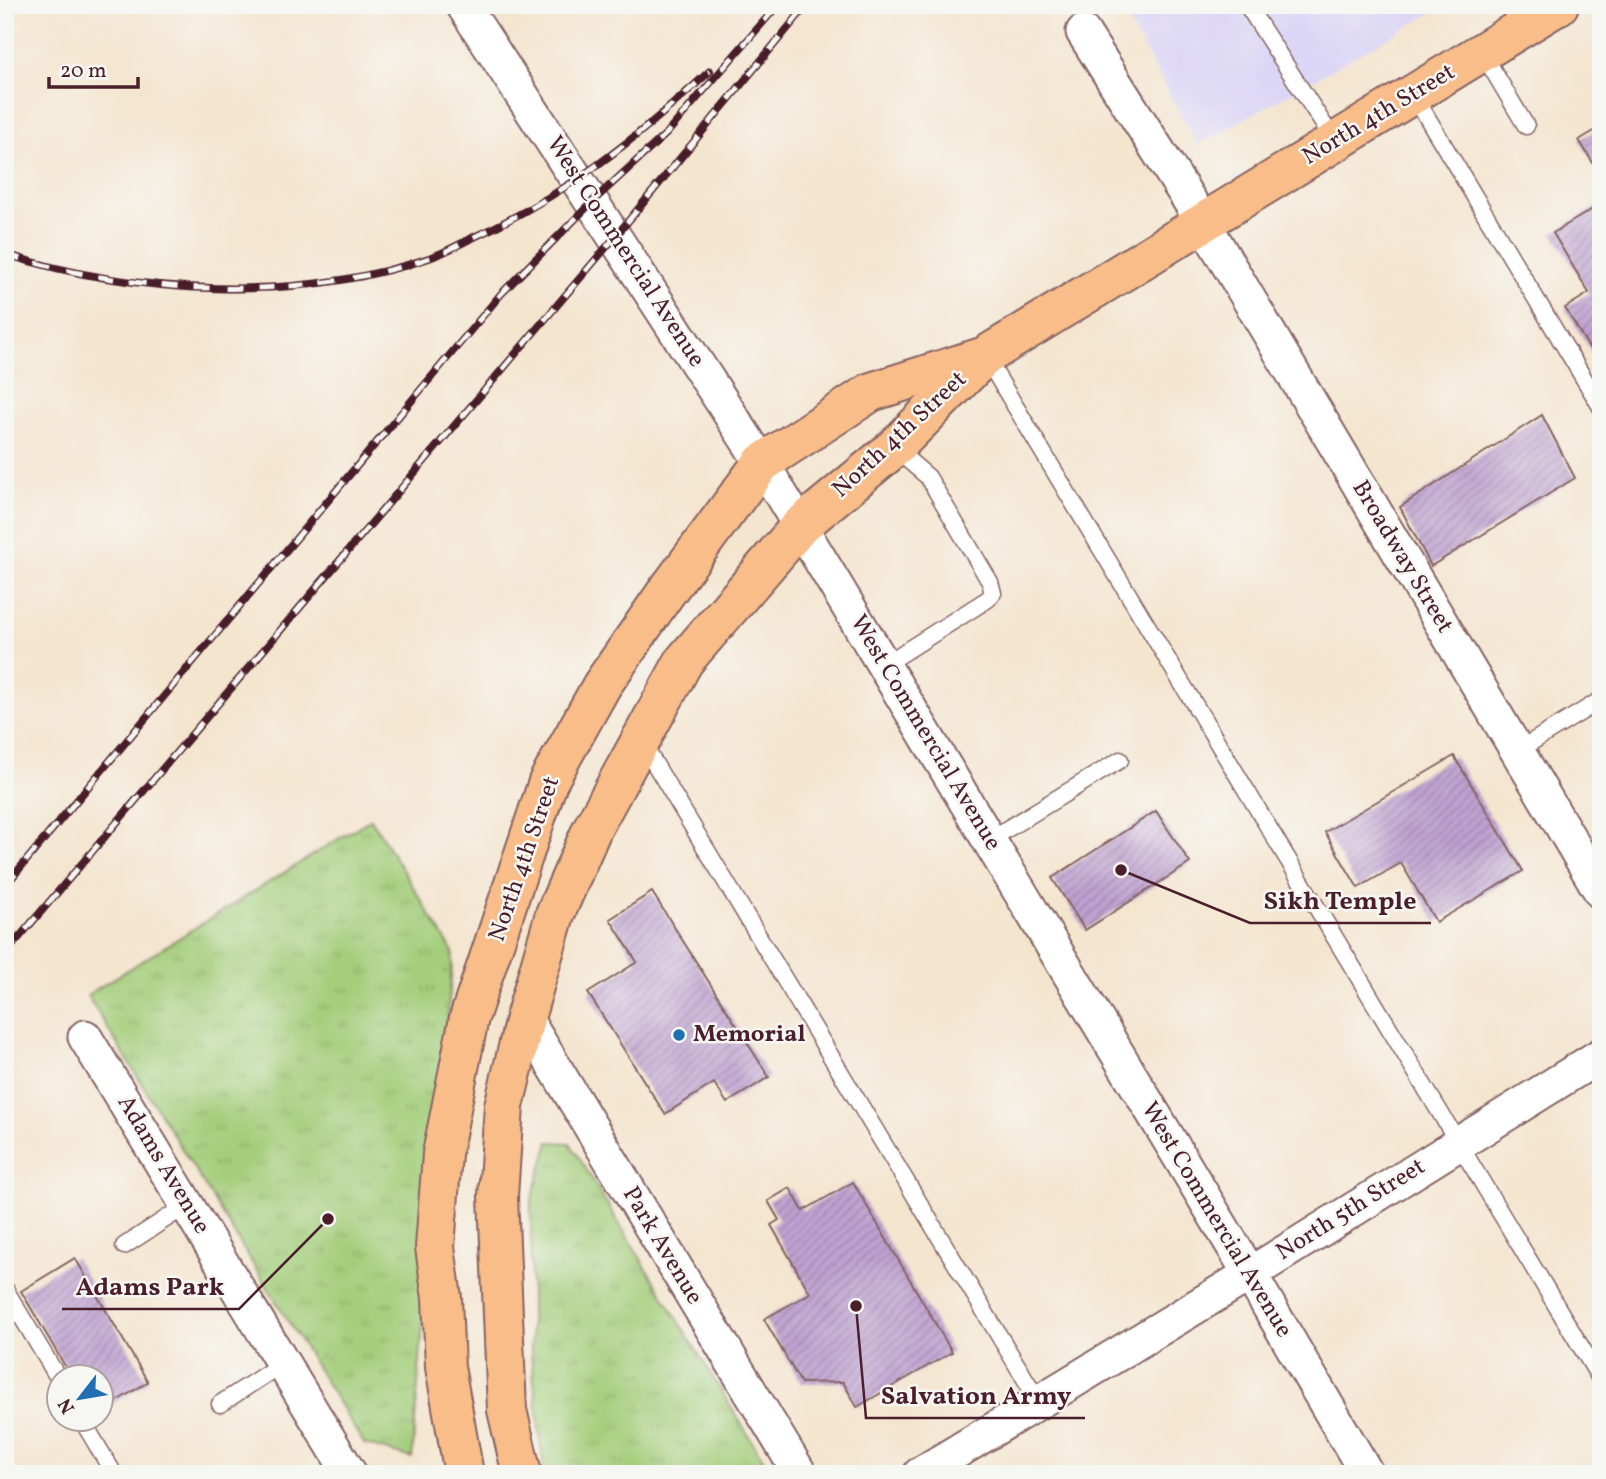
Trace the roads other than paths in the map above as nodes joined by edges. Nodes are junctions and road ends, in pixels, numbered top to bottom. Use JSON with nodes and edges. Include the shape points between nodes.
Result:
{"nodes":[{"id":1,"x":463,"y":5,"type":"edge"},
{"id":2,"x":1247,"y":5,"type":"edge"},
{"id":3,"x":1559,"y":5,"type":"edge"},
{"id":4,"x":1083,"y":32,"type":"dead end"},
{"id":5,"x":1482,"y":52,"type":"junction"},
{"id":6,"x":1413,"y":94,"type":"junction"},
{"id":7,"x":1527,"y":126,"type":"dead end"},
{"id":8,"x":1335,"y":142,"type":"junction"},
{"id":9,"x":1203,"y":222,"type":"junction"},
{"id":10,"x":985,"y":356,"type":"junction"},
{"id":11,"x":1601,"y":407,"type":"edge"},
{"id":12,"x":894,"y":448,"type":"junction"},
{"id":13,"x":762,"y":463,"type":"junction"},
{"id":14,"x":800,"y":526,"type":"junction"},
{"id":15,"x":884,"y":665,"type":"junction"},
{"id":16,"x":1601,"y":700,"type":"edge"},
{"id":17,"x":640,"y":740,"type":"junction"},
{"id":18,"x":1517,"y":751,"type":"junction"},
{"id":19,"x":1120,"y":760,"type":"dead end"},
{"id":20,"x":989,"y":840,"type":"junction"},
{"id":21,"x":1601,"y":892,"type":"edge"},
{"id":22,"x":524,"y":1018,"type":"junction"},
{"id":23,"x":85,"y":1037,"type":"dead end"},
{"id":24,"x":1601,"y":1055,"type":"edge"},
{"id":25,"x":1458,"y":1143,"type":"junction"},
{"id":26,"x":187,"y":1205,"type":"junction"},
{"id":27,"x":124,"y":1246,"type":"dead end"},
{"id":28,"x":1250,"y":1274,"type":"junction"},
{"id":29,"x":5,"y":1289,"type":"edge"},
{"id":30,"x":283,"y":1363,"type":"junction"},
{"id":31,"x":50,"y":1364,"type":"edge"},
{"id":32,"x":1601,"y":1380,"type":"edge"},
{"id":33,"x":1039,"y":1402,"type":"junction"},
{"id":34,"x":220,"y":1404,"type":"dead end"},
{"id":35,"x":91,"y":1434,"type":"edge"},
{"id":36,"x":114,"y":1474,"type":"edge"},
{"id":37,"x":350,"y":1474,"type":"edge"},
{"id":38,"x":464,"y":1474,"type":"edge"},
{"id":39,"x":522,"y":1474,"type":"edge"},
{"id":40,"x":800,"y":1474,"type":"edge"},
{"id":41,"x":920,"y":1474,"type":"edge"},
{"id":42,"x":1367,"y":1474,"type":"edge"}],
"edges":[{"from":1,"to":13,"type":"street","name":"West Commercial Avenue"},
{"from":2,"to":8,"type":"lane"},
{"from":3,"to":5,"type":"main road","name":"North 4th Street"},
{"from":4,"to":9,"type":"street","name":"Broadway Street"},
{"from":5,"to":6,"type":"main road","name":"North 4th Street"},
{"from":5,"to":7,"type":"lane"},
{"from":6,"to":8,"type":"main road","name":"North 4th Street"},
{"from":6,"to":11,"type":"lane"},
{"from":8,"to":9,"type":"main road","name":"North 4th Street"},
{"from":9,"to":10,"type":"main road","name":"North 4th Street"},
{"from":9,"to":18,"type":"street","name":"Broadway Street"},
{"from":10,"to":12,"type":"main road","name":"North 4th Street"},
{"from":10,"to":13,"type":"main road","name":"North 4th Street","via":[[871,392]]},
{"from":10,"to":25,"type":"lane"},
{"from":12,"to":14,"type":"main road","name":"North 4th Street"},
{"from":12,"to":15,"type":"lane","via":[[928,477],[993,593]]},
{"from":13,"to":14,"type":"street","name":"West Commercial Avenue"},
{"from":13,"to":38,"type":"main road","name":"North 4th Street","via":[[602,685],[548,782],[469,1018],[442,1154],[435,1247],[445,1367]]},
{"from":14,"to":15,"type":"street","name":"West Commercial Avenue"},
{"from":14,"to":17,"type":"main road","name":"North 4th Street","via":[[684,661]]},
{"from":15,"to":20,"type":"street","name":"West Commercial Avenue"},
{"from":16,"to":18,"type":"lane"},
{"from":17,"to":22,"type":"main road","name":"North 4th Street","via":[[592,829],[555,914]]},
{"from":17,"to":33,"type":"lane"},
{"from":18,"to":21,"type":"street","name":"Broadway Street"},
{"from":19,"to":20,"type":"lane"},
{"from":20,"to":28,"type":"street","name":"West Commercial Avenue"},
{"from":22,"to":39,"type":"main road","name":"North 4th Street","via":[[504,1106],[498,1196],[507,1410]]},
{"from":22,"to":40,"type":"street","name":"Park Avenue"},
{"from":23,"to":26,"type":"street","name":"Adams Avenue"},
{"from":24,"to":25,"type":"street","name":"North 5th Street"},
{"from":25,"to":28,"type":"street","name":"North 5th Street"},
{"from":25,"to":32,"type":"lane"},
{"from":26,"to":27,"type":"lane"},
{"from":26,"to":30,"type":"street","name":"Adams Avenue"},
{"from":28,"to":33,"type":"street","name":"North 5th Street"},
{"from":28,"to":42,"type":"street","name":"West Commercial Avenue"},
{"from":29,"to":31,"type":"lane"},
{"from":30,"to":34,"type":"lane"},
{"from":30,"to":37,"type":"street","name":"Adams Avenue"},
{"from":33,"to":41,"type":"street","name":"North 5th Street"},
{"from":35,"to":36,"type":"lane"}]}
